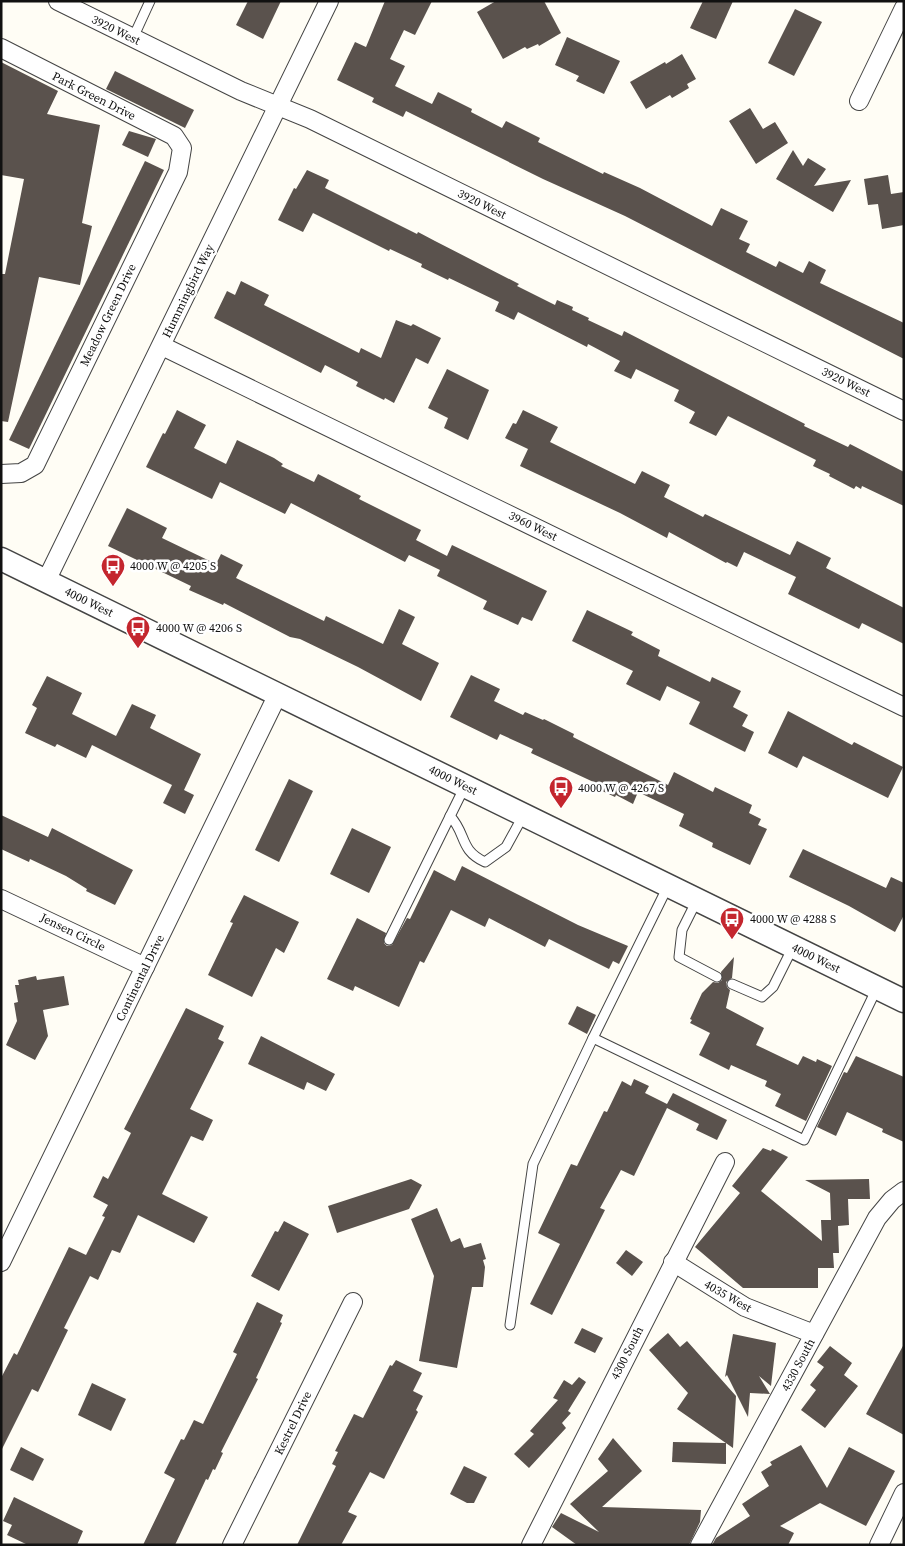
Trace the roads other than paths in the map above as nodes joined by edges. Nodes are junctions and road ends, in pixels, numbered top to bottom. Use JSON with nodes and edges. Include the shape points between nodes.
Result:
{"nodes":[{"id":1,"x":58,"y":1,"type":"edge"},
{"id":2,"x":150,"y":1,"type":"edge"},
{"id":3,"x":329,"y":1,"type":"edge"},
{"id":4,"x":904,"y":8,"type":"edge"},
{"id":5,"x":133,"y":38,"type":"junction"},
{"id":6,"x":1,"y":48,"type":"edge"},
{"id":7,"x":858,"y":101,"type":"dead end"},
{"id":8,"x":278,"y":106,"type":"junction"},
{"id":9,"x":182,"y":148,"type":"joint"},
{"id":10,"x":162,"y":346,"type":"junction"},
{"id":11,"x":904,"y":411,"type":"edge"},
{"id":12,"x":1,"y":474,"type":"edge"},
{"id":13,"x":1,"y":559,"type":"edge"},
{"id":14,"x":46,"y":581,"type":"junction"},
{"id":15,"x":278,"y":694,"type":"junction"},
{"id":16,"x":904,"y":707,"type":"edge"},
{"id":17,"x":465,"y":786,"type":"junction"},
{"id":18,"x":524,"y":815,"type":"junction"},
{"id":19,"x":450,"y":816,"type":"junction"},
{"id":20,"x":668,"y":885,"type":"junction"},
{"id":21,"x":1,"y":899,"type":"edge"},
{"id":22,"x":697,"y":900,"type":"junction"},
{"id":23,"x":389,"y":940,"type":"dead end"},
{"id":24,"x":793,"y":947,"type":"junction"},
{"id":25,"x":145,"y":967,"type":"junction"},
{"id":26,"x":717,"y":976,"type":"dead end"},
{"id":27,"x":732,"y":984,"type":"dead end"},
{"id":28,"x":877,"y":988,"type":"junction"},
{"id":29,"x":904,"y":1001,"type":"edge"},
{"id":30,"x":593,"y":1038,"type":"junction"},
{"id":31,"x":725,"y":1162,"type":"dead end"},
{"id":32,"x":904,"y":1191,"type":"edge"},
{"id":33,"x":2,"y":1256,"type":"edge"},
{"id":34,"x":672,"y":1262,"type":"junction"},
{"id":35,"x":353,"y":1302,"type":"dead end"},
{"id":36,"x":510,"y":1325,"type":"dead end"},
{"id":37,"x":814,"y":1334,"type":"junction"},
{"id":38,"x":904,"y":1493,"type":"edge"},
{"id":39,"x":232,"y":1545,"type":"edge"},
{"id":40,"x":531,"y":1545,"type":"edge"},
{"id":41,"x":700,"y":1545,"type":"edge"},
{"id":42,"x":879,"y":1545,"type":"edge"}],
"edges":[{"from":1,"to":5,"type":"street","name":"3920 West"},
{"from":2,"to":5,"type":"lane"},
{"from":3,"to":8,"type":"street","name":"Hummingbird Way"},
{"from":4,"to":7,"type":"street"},
{"from":5,"to":8,"type":"street","name":"3920 West"},
{"from":6,"to":9,"type":"street","name":"Park Green Drive","via":[[174,136]]},
{"from":8,"to":10,"type":"street","name":"Hummingbird Way"},
{"from":8,"to":11,"type":"street","name":"3920 West"},
{"from":9,"to":12,"type":"street","name":"Meadow Green Drive","via":[[178,172],[34,465],[21,473]]},
{"from":10,"to":14,"type":"street","name":"Hummingbird Way"},
{"from":10,"to":16,"type":"street","name":"3960 West"},
{"from":13,"to":14,"type":"street","name":"4000 West"},
{"from":14,"to":15,"type":"street","name":"4000 West"},
{"from":15,"to":17,"type":"street","name":"4000 West"},
{"from":15,"to":25,"type":"street","name":"Continental Drive"},
{"from":17,"to":18,"type":"street","name":"4000 West"},
{"from":17,"to":19,"type":"lane"},
{"from":18,"to":19,"type":"lane","via":[[506,847],[485,862],[475,858],[465,847],[460,826]]},
{"from":18,"to":20,"type":"street","name":"4000 West"},
{"from":19,"to":23,"type":"lane"},
{"from":20,"to":22,"type":"street","name":"4000 West"},
{"from":20,"to":30,"type":"lane"},
{"from":21,"to":25,"type":"street","name":"Jensen Circle"},
{"from":22,"to":24,"type":"street","name":"4000 West"},
{"from":22,"to":26,"type":"lane","via":[[682,930],[679,957]]},
{"from":24,"to":27,"type":"lane","via":[[773,988],[762,998]]},
{"from":24,"to":28,"type":"street","name":"4000 West"},
{"from":25,"to":33,"type":"street","name":"Continental Drive"},
{"from":28,"to":29,"type":"street","name":"4000 West"},
{"from":28,"to":30,"type":"lane","via":[[804,1140]]},
{"from":30,"to":36,"type":"lane","via":[[533,1164]]},
{"from":31,"to":34,"type":"street","name":"4300 South"},
{"from":32,"to":37,"type":"street","name":"4330 South","via":[[877,1218]]},
{"from":34,"to":37,"type":"street","name":"4035 West","via":[[745,1307]]},
{"from":34,"to":40,"type":"street","name":"4300 South"},
{"from":35,"to":39,"type":"street","name":"Kestrel Drive"},
{"from":37,"to":41,"type":"street","name":"4330 South"},
{"from":38,"to":42,"type":"street"}]}
